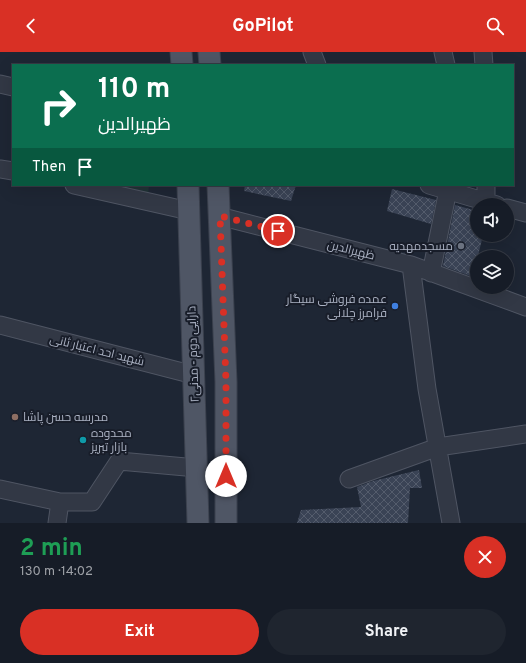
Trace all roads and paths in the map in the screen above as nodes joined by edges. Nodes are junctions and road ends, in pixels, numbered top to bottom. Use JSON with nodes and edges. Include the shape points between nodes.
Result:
{"nodes":[{"id":1,"x":181,"y":52,"type":"edge"},
{"id":2,"x":208,"y":52,"type":"edge"},
{"id":3,"x":312,"y":52,"type":"edge"},
{"id":4,"x":444,"y":52,"type":"edge"},
{"id":5,"x":483,"y":52,"type":"edge"},
{"id":6,"x":182,"y":64,"type":"edge"},
{"id":7,"x":210,"y":64,"type":"edge"},
{"id":8,"x":317,"y":64,"type":"edge"},
{"id":9,"x":446,"y":64,"type":"edge"},
{"id":10,"x":484,"y":64,"type":"edge"},
{"id":11,"x":0,"y":84,"type":"edge"},
{"id":12,"x":12,"y":87,"type":"edge"},
{"id":13,"x":0,"y":168,"type":"edge"},
{"id":14,"x":12,"y":171,"type":"edge"},
{"id":15,"x":78,"y":186,"type":"edge"},
{"id":16,"x":188,"y":186,"type":"edge"},
{"id":17,"x":218,"y":186,"type":"edge"},
{"id":18,"x":436,"y":186,"type":"edge"},
{"id":19,"x":449,"y":188,"type":"edge"},
{"id":20,"x":489,"y":197,"type":"edge"},
{"id":21,"x":514,"y":210,"type":"edge"},
{"id":22,"x":189,"y":211,"type":"junction"},
{"id":23,"x":526,"y":213,"type":"edge"},
{"id":24,"x":220,"y":216,"type":"junction"},
{"id":25,"x":411,"y":265,"type":"junction"},
{"id":26,"x":431,"y":273,"type":"junction"},
{"id":27,"x":526,"y":307,"type":"edge"},
{"id":28,"x":0,"y":325,"type":"edge"},
{"id":29,"x":194,"y":374,"type":"junction"},
{"id":30,"x":526,"y":434,"type":"edge"},
{"id":31,"x":438,"y":447,"type":"junction"},
{"id":32,"x":196,"y":468,"type":"junction"},
{"id":33,"x":349,"y":479,"type":"dead end"},
{"id":34,"x":0,"y":489,"type":"edge"},
{"id":35,"x":60,"y":502,"type":"junction"},
{"id":36,"x":57,"y":523,"type":"edge"},
{"id":37,"x":198,"y":523,"type":"edge"},
{"id":38,"x":226,"y":523,"type":"edge"},
{"id":39,"x":452,"y":523,"type":"edge"}],
"edges":[{"from":1,"to":6,"type":"main road"},
{"from":2,"to":7,"type":"main road"},
{"from":3,"to":8,"type":"street"},
{"from":4,"to":9,"type":"street"},
{"from":5,"to":10,"type":"street"},
{"from":11,"to":12,"type":"street"},
{"from":13,"to":14,"type":"street"},
{"from":15,"to":22,"type":"street"},
{"from":16,"to":22,"type":"main road","name":"دارایی دوم - مدنی۲"},
{"from":17,"to":24,"type":"main road"},
{"from":18,"to":19,"type":"street"},
{"from":19,"to":20,"type":"street"},
{"from":19,"to":26,"type":"street"},
{"from":21,"to":23,"type":"street"},
{"from":22,"to":29,"type":"main road","name":"دارایی دوم - مدنی۲"},
{"from":24,"to":25,"type":"street","name":"ظهیرالدین"},
{"from":24,"to":38,"type":"main road","via":[[226,382]]},
{"from":25,"to":26,"type":"street","name":"ظهیرالدین"},
{"from":25,"to":31,"type":"street"},
{"from":26,"to":27,"type":"street","name":"ظهیرالدین"},
{"from":28,"to":29,"type":"street","name":"شهید احد اعتبار ثانی"},
{"from":29,"to":32,"type":"main road","name":"دارایی دوم - مدنی۲"},
{"from":30,"to":31,"type":"street"},
{"from":31,"to":33,"type":"street"},
{"from":31,"to":39,"type":"street"},
{"from":32,"to":35,"type":"street","via":[[119,461],[92,502]]},
{"from":32,"to":37,"type":"main road","name":"دارایی دوم - مدنی۲"},
{"from":34,"to":35,"type":"street"},
{"from":35,"to":36,"type":"street"}]}
